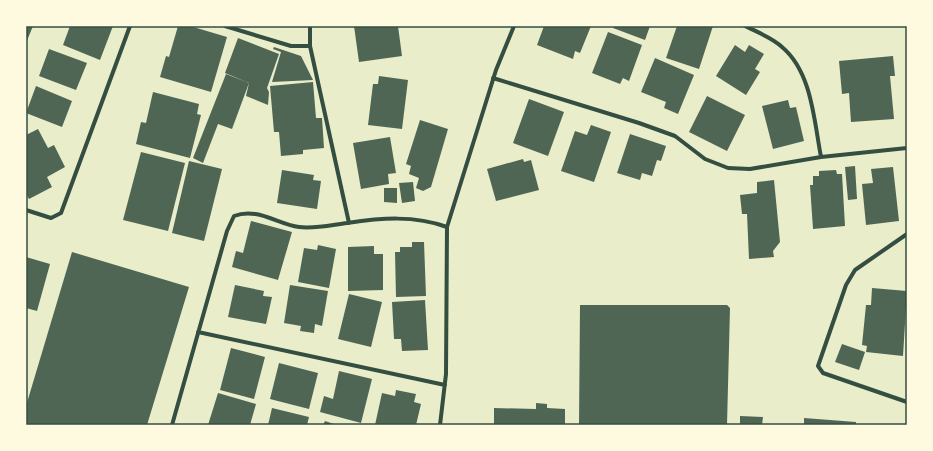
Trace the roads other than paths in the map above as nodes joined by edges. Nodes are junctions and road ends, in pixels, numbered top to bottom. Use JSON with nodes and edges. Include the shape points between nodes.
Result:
{"nodes":[{"id":1,"x":130,"y":26,"type":"edge"},
{"id":2,"x":225,"y":26,"type":"edge"},
{"id":3,"x":310,"y":26,"type":"edge"},
{"id":4,"x":514,"y":26,"type":"edge"},
{"id":5,"x":745,"y":26,"type":"edge"},
{"id":6,"x":310,"y":46,"type":"junction"},
{"id":7,"x":493,"y":78,"type":"junction"},
{"id":8,"x":907,"y":148,"type":"edge"},
{"id":9,"x":821,"y":157,"type":"junction"},
{"id":10,"x":26,"y":210,"type":"edge"},
{"id":11,"x":349,"y":223,"type":"junction"},
{"id":12,"x":447,"y":227,"type":"junction"},
{"id":13,"x":907,"y":234,"type":"edge"},
{"id":14,"x":198,"y":332,"type":"junction"},
{"id":15,"x":445,"y":385,"type":"junction"},
{"id":16,"x":907,"y":402,"type":"edge"},
{"id":17,"x":172,"y":425,"type":"edge"},
{"id":18,"x":440,"y":425,"type":"edge"}],
"edges":[{"from":1,"to":10,"type":"street","via":[[61,213],[51,218]]},
{"from":2,"to":6,"type":"street","via":[[291,46]]},
{"from":3,"to":6,"type":"street"},
{"from":4,"to":7,"type":"street"},
{"from":5,"to":9,"type":"street","via":[[782,46],[795,61],[809,98]]},
{"from":6,"to":11,"type":"street"},
{"from":7,"to":9,"type":"street","via":[[675,136],[705,159],[728,168],[750,169]]},
{"from":7,"to":12,"type":"street"},
{"from":8,"to":9,"type":"street"},
{"from":11,"to":12,"type":"street","via":[[416,218]]},
{"from":11,"to":14,"type":"street","via":[[299,227],[244,212],[234,216],[227,231]]},
{"from":12,"to":15,"type":"street"},
{"from":13,"to":16,"type":"street","via":[[855,270],[846,285],[818,366],[823,373]]},
{"from":14,"to":15,"type":"street"},
{"from":14,"to":17,"type":"street"},
{"from":15,"to":18,"type":"street"}]}
